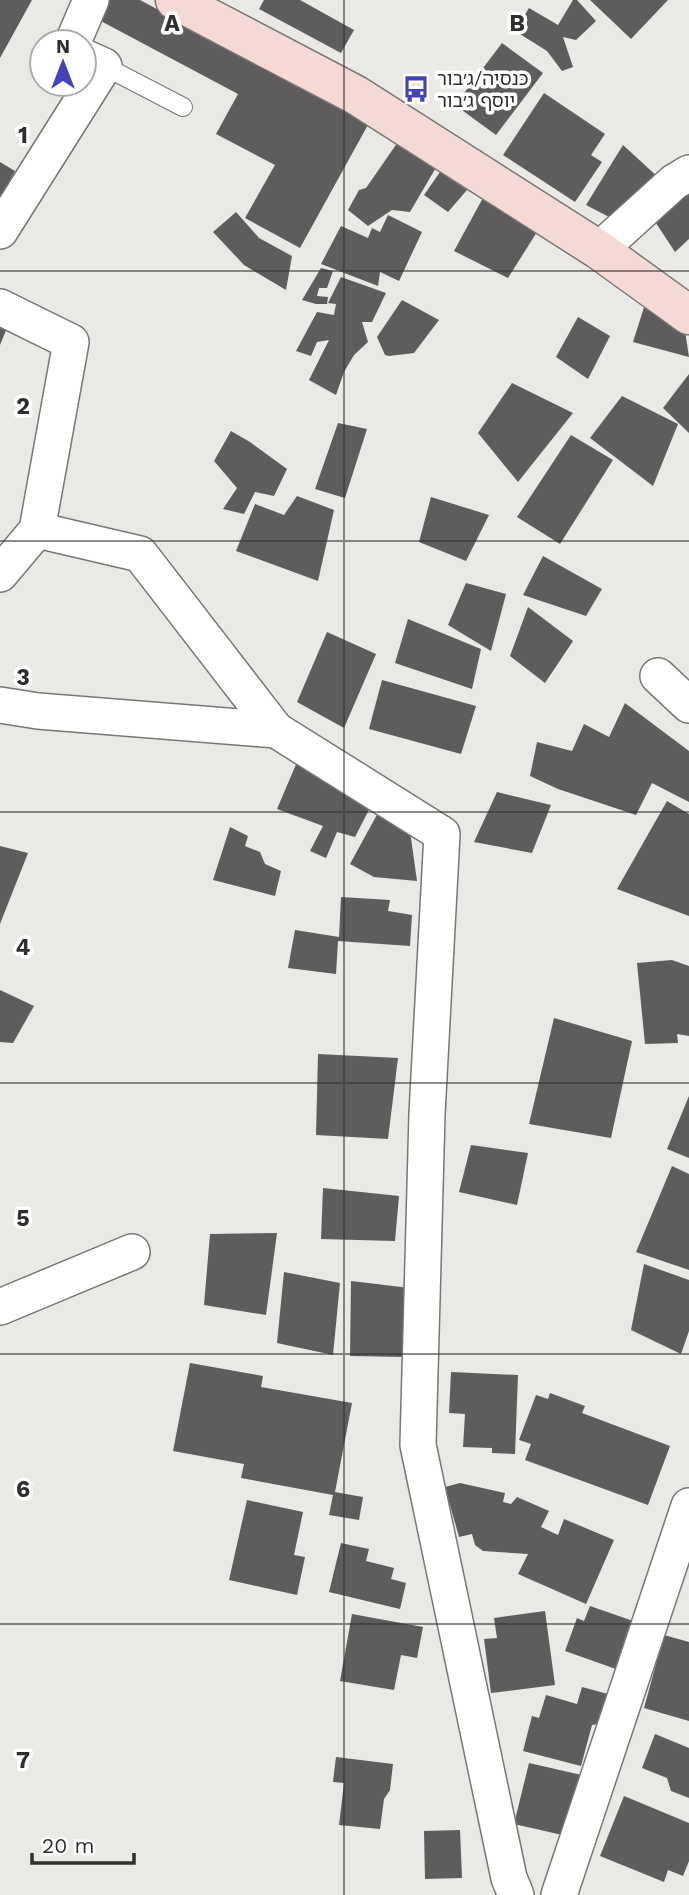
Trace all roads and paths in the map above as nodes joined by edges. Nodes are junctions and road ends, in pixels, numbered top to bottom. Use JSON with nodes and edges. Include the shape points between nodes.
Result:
{"nodes":[{"id":1,"x":91,"y":0,"type":"edge"},
{"id":2,"x":175,"y":0,"type":"edge"},
{"id":3,"x":79,"y":28,"type":"edge"},
{"id":4,"x":98,"y":63,"type":"edge"},
{"id":5,"x":74,"y":98,"type":"edge"},
{"id":6,"x":183,"y":107,"type":"dead end"},
{"id":7,"x":689,"y":173,"type":"edge"},
{"id":8,"x":0,"y":231,"type":"edge"},
{"id":9,"x":599,"y":250,"type":"junction"},
{"id":10,"x":0,"y":307,"type":"edge"},
{"id":11,"x":689,"y":315,"type":"edge"},
{"id":12,"x":37,"y":530,"type":"junction"},
{"id":13,"x":0,"y":574,"type":"edge"},
{"id":14,"x":658,"y":676,"type":"dead end"},
{"id":15,"x":0,"y":705,"type":"edge"},
{"id":16,"x":689,"y":705,"type":"edge"},
{"id":17,"x":276,"y":730,"type":"junction"},
{"id":18,"x":132,"y":1252,"type":"dead end"},
{"id":19,"x":0,"y":1307,"type":"edge"},
{"id":20,"x":689,"y":1506,"type":"edge"},
{"id":21,"x":516,"y":1895,"type":"edge"},
{"id":22,"x":559,"y":1895,"type":"edge"}],
"edges":[{"from":1,"to":3,"type":"street"},
{"from":2,"to":9,"type":"street","via":[[356,94]]},
{"from":4,"to":6,"type":"lane"},
{"from":5,"to":8,"type":"street"},
{"from":7,"to":9,"type":"street"},
{"from":9,"to":11,"type":"street"},
{"from":10,"to":12,"type":"street","via":[[71,342]]},
{"from":12,"to":13,"type":"street"},
{"from":12,"to":17,"type":"street","via":[[141,554]]},
{"from":14,"to":16,"type":"street"},
{"from":15,"to":17,"type":"street"},
{"from":17,"to":21,"type":"street","via":[[442,834],[427,1114],[418,1446]]},
{"from":18,"to":19,"type":"street"},
{"from":20,"to":22,"type":"street"}]}
